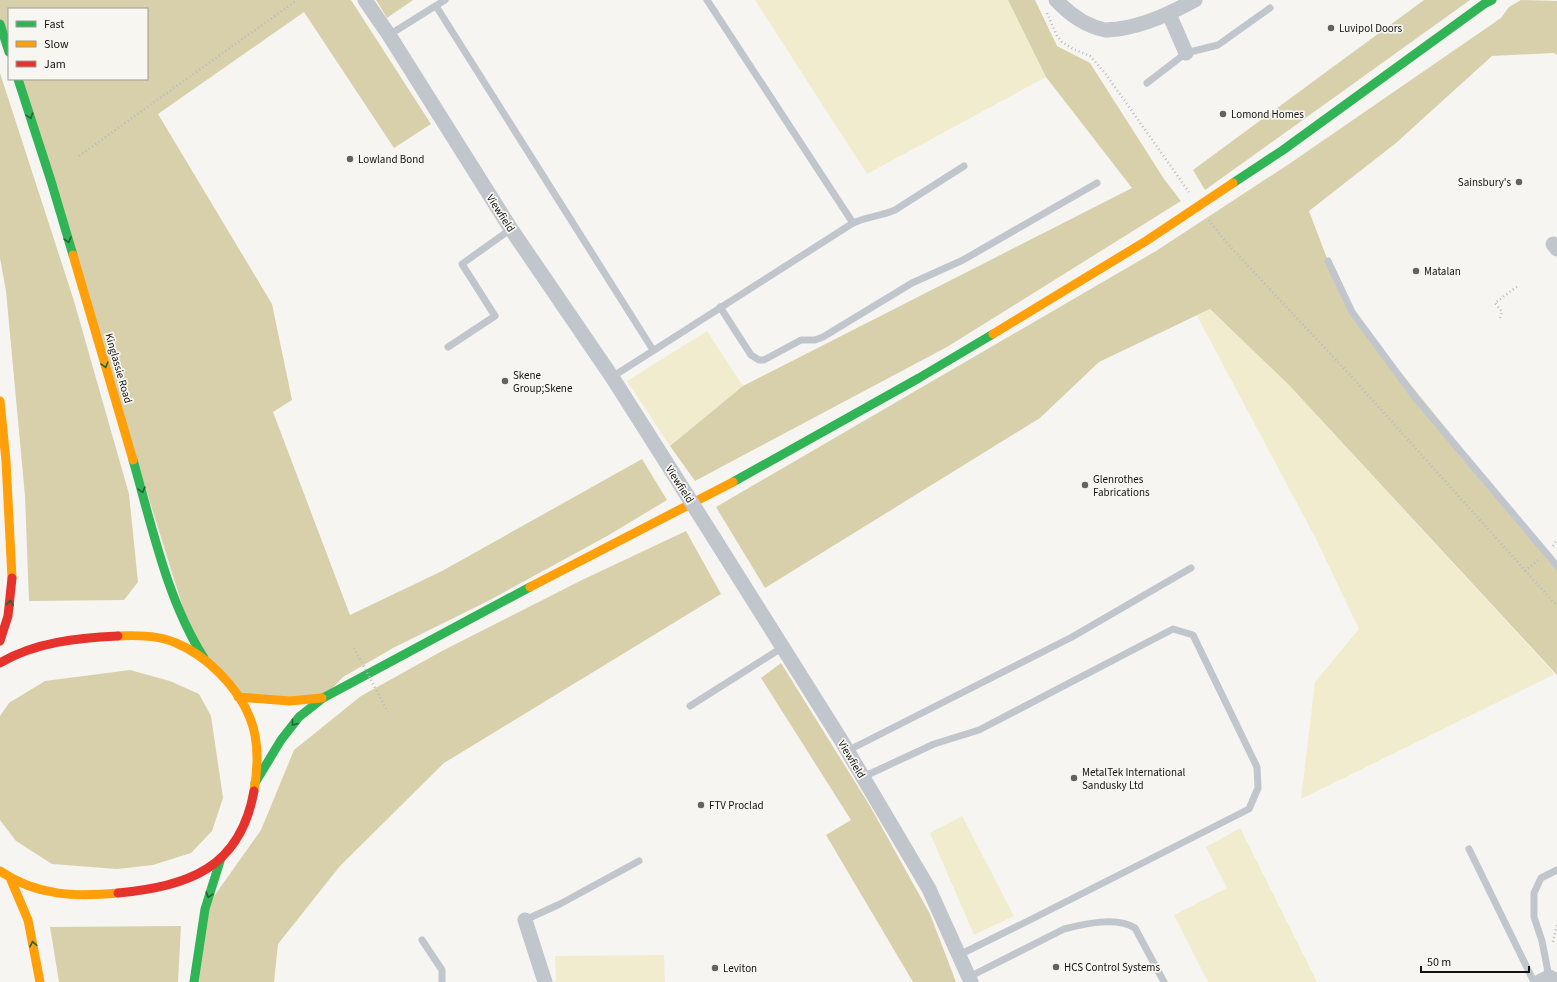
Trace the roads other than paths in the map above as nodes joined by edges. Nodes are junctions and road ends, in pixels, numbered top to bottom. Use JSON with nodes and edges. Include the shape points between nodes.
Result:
{"nodes":[{"id":1,"x":364,"y":0,"type":"edge"},
{"id":2,"x":445,"y":0,"type":"edge"},
{"id":3,"x":707,"y":0,"type":"edge"},
{"id":4,"x":1195,"y":0,"type":"edge"},
{"id":5,"x":1488,"y":1,"type":"edge"},
{"id":6,"x":1051,"y":3,"type":"edge"},
{"id":7,"x":436,"y":6,"type":"junction"},
{"id":8,"x":1270,"y":8,"type":"dead end"},
{"id":9,"x":1168,"y":14,"type":"junction"},
{"id":10,"x":0,"y":24,"type":"edge"},
{"id":11,"x":389,"y":35,"type":"junction"},
{"id":12,"x":8,"y":49,"type":"edge"},
{"id":13,"x":1186,"y":53,"type":"junction"},
{"id":14,"x":18,"y":80,"type":"edge"},
{"id":15,"x":1146,"y":83,"type":"dead end"},
{"id":16,"x":964,"y":166,"type":"dead end"},
{"id":17,"x":1097,"y":183,"type":"dead end"},
{"id":18,"x":853,"y":224,"type":"junction"},
{"id":19,"x":511,"y":229,"type":"junction"},
{"id":20,"x":1328,"y":261,"type":"dead end"},
{"id":21,"x":720,"y":307,"type":"junction"},
{"id":22,"x":448,"y":347,"type":"dead end"},
{"id":23,"x":653,"y":350,"type":"junction"},
{"id":24,"x":612,"y":377,"type":"junction"},
{"id":25,"x":0,"y":401,"type":"edge"},
{"id":26,"x":1557,"y":566,"type":"edge"},
{"id":27,"x":1191,"y":568,"type":"dead end"},
{"id":28,"x":0,"y":641,"type":"edge"},
{"id":29,"x":783,"y":647,"type":"junction"},
{"id":30,"x":206,"y":660,"type":"junction"},
{"id":31,"x":0,"y":664,"type":"edge"},
{"id":32,"x":238,"y":696,"type":"junction"},
{"id":33,"x":323,"y":698,"type":"junction"},
{"id":34,"x":690,"y":706,"type":"dead end"},
{"id":35,"x":847,"y":751,"type":"junction"},
{"id":36,"x":863,"y":777,"type":"junction"},
{"id":37,"x":256,"y":783,"type":"junction"},
{"id":38,"x":1469,"y":848,"type":"dead end"},
{"id":39,"x":221,"y":858,"type":"junction"},
{"id":40,"x":639,"y":861,"type":"dead end"},
{"id":41,"x":1557,"y":870,"type":"edge"},
{"id":42,"x":0,"y":871,"type":"edge"},
{"id":43,"x":11,"y":880,"type":"junction"},
{"id":44,"x":525,"y":920,"type":"joint"},
{"id":45,"x":422,"y":940,"type":"dead end"},
{"id":46,"x":958,"y":954,"type":"junction"},
{"id":47,"x":970,"y":980,"type":"edge"},
{"id":48,"x":1548,"y":980,"type":"edge"},
{"id":49,"x":40,"y":982,"type":"edge"},
{"id":50,"x":194,"y":982,"type":"edge"},
{"id":51,"x":442,"y":982,"type":"edge"},
{"id":52,"x":545,"y":982,"type":"edge"},
{"id":53,"x":1164,"y":982,"type":"edge"},
{"id":54,"x":1534,"y":982,"type":"edge"}],
"edges":[{"from":1,"to":11,"type":"street","name":"Viewfield"},
{"from":2,"to":7,"type":"lane"},
{"from":3,"to":18,"type":"lane"},
{"from":4,"to":9,"type":"street"},
{"from":5,"to":33,"type":"main road","via":[[1263,164],[1146,241],[1010,324],[919,378],[721,488]]},
{"from":6,"to":9,"type":"street","via":[[1085,23],[1107,30],[1132,27]]},
{"from":7,"to":11,"type":"lane"},
{"from":7,"to":23,"type":"lane"},
{"from":8,"to":13,"type":"lane","via":[[1218,45]]},
{"from":9,"to":13,"type":"street"},
{"from":10,"to":12,"type":"main road"},
{"from":11,"to":19,"type":"street","name":"Viewfield"},
{"from":13,"to":15,"type":"lane"},
{"from":14,"to":30,"type":"main road","name":"Kinglassie Road","one_way":true,"via":[[51,181],[170,588],[182,618]]},
{"from":16,"to":18,"type":"lane","via":[[895,210]]},
{"from":17,"to":21,"type":"lane","via":[[963,260],[912,283],[823,337],[816,340],[801,340],[764,360],[751,355]]},
{"from":18,"to":21,"type":"lane"},
{"from":19,"to":22,"type":"lane","via":[[462,264],[495,316]]},
{"from":19,"to":24,"type":"street","name":"Viewfield"},
{"from":20,"to":26,"type":"lane","via":[[1352,312],[1414,396]]},
{"from":21,"to":23,"type":"lane"},
{"from":23,"to":24,"type":"lane"},
{"from":24,"to":29,"type":"street","name":"Viewfield","bridge":true},
{"from":28,"to":25,"type":"main road","one_way":true,"via":[[8,616],[12,581]]},
{"from":27,"to":35,"type":"lane","via":[[1072,637]]},
{"from":29,"to":34,"type":"lane"},
{"from":29,"to":35,"type":"street","name":"Viewfield"},
{"from":30,"to":31,"type":"main road","via":[[175,642],[134,634],[52,644],[6,659]]},
{"from":30,"to":32,"type":"main road","via":[[221,673]]},
{"from":32,"to":33,"type":"main road","via":[[282,702]]},
{"from":32,"to":37,"type":"main road","via":[[251,718],[256,756]]},
{"from":33,"to":37,"type":"main road","one_way":true,"via":[[298,717]]},
{"from":35,"to":36,"type":"street","name":"Viewfield"},
{"from":36,"to":46,"type":"street","name":"Viewfield","via":[[929,889]]},
{"from":36,"to":46,"type":"lane","via":[[934,744],[978,730],[1173,629],[1193,635],[1257,767],[1258,788],[1249,809]]},
{"from":37,"to":39,"type":"main road","via":[[251,808],[243,827]]},
{"from":38,"to":54,"type":"lane"},
{"from":39,"to":43,"type":"main road","via":[[209,869],[192,877],[156,888],[124,892],[92,895],[56,893],[34,889]]},
{"from":39,"to":50,"type":"main road","one_way":true,"via":[[205,909]]},
{"from":40,"to":44,"type":"lane"},
{"from":41,"to":48,"type":"lane","via":[[1541,878],[1534,893],[1534,917],[1542,941]]},
{"from":42,"to":43,"type":"main road"},
{"from":49,"to":43,"type":"main road","one_way":true,"via":[[28,920]]},
{"from":44,"to":52,"type":"street"},
{"from":45,"to":51,"type":"lane","via":[[442,970]]},
{"from":46,"to":47,"type":"street","name":"Viewfield"},
{"from":47,"to":53,"type":"lane","via":[[1064,928],[1113,921],[1128,923],[1135,928]]}]}
